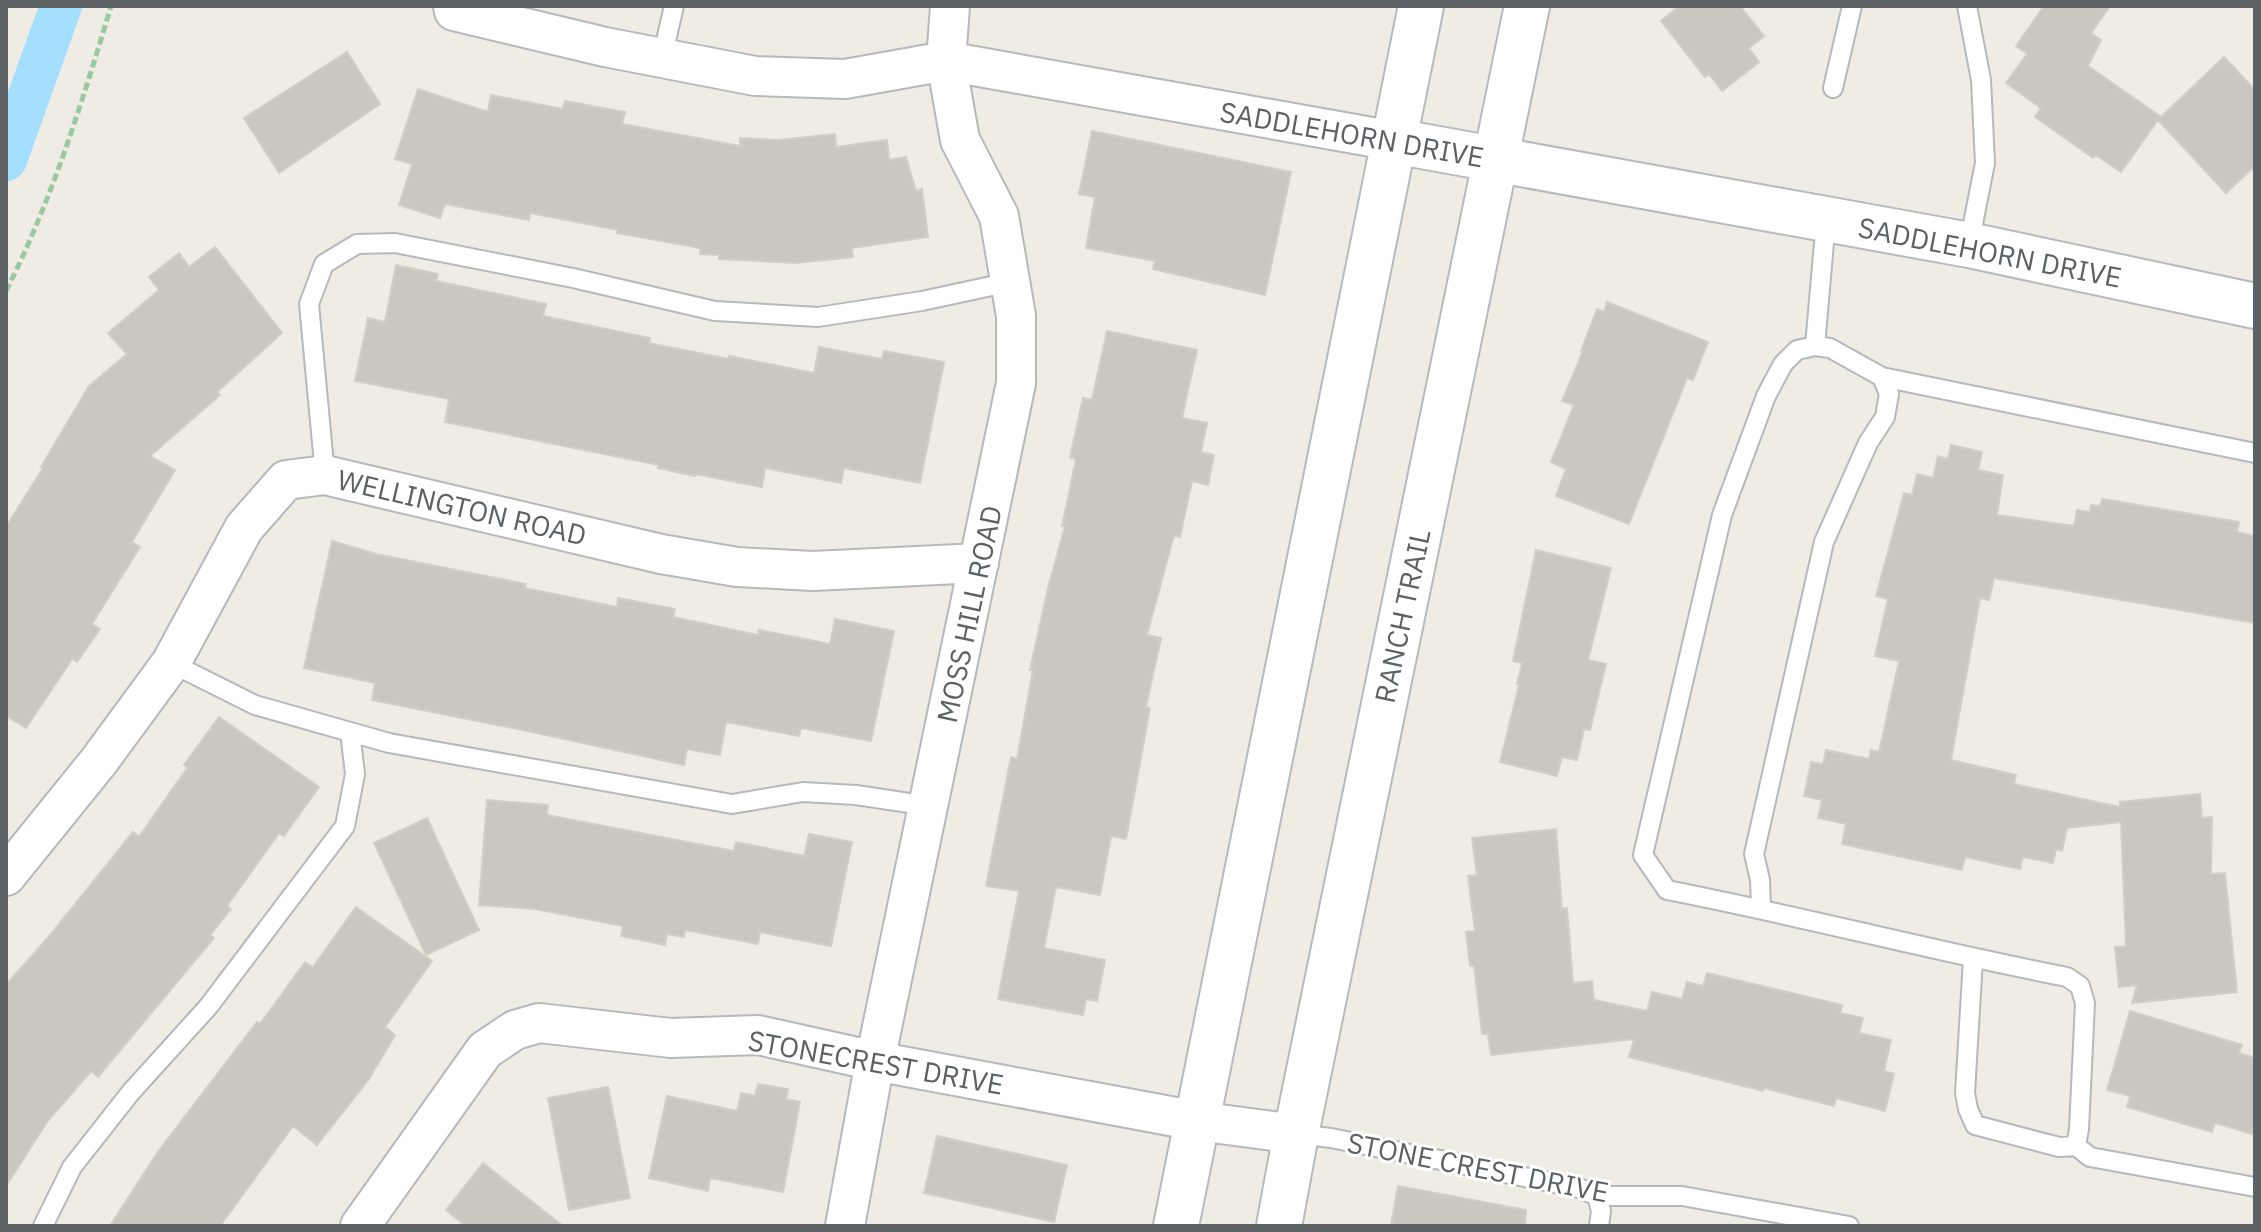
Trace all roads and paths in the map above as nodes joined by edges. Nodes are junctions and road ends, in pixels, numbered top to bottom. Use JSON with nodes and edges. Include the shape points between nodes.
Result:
{"nodes":[{"id":1,"x":111,"y":6,"type":"edge"},
{"id":2,"x":453,"y":6,"type":"edge"},
{"id":3,"x":674,"y":6,"type":"edge"},
{"id":4,"x":950,"y":6,"type":"edge"},
{"id":5,"x":1421,"y":6,"type":"edge"},
{"id":6,"x":1527,"y":6,"type":"edge"},
{"id":7,"x":1852,"y":6,"type":"edge"},
{"id":8,"x":1967,"y":6,"type":"edge"},
{"id":9,"x":662,"y":58,"type":"junction"},
{"id":10,"x":946,"y":61,"type":"junction"},
{"id":11,"x":1833,"y":88,"type":"dead end"},
{"id":12,"x":1394,"y":141,"type":"junction"},
{"id":13,"x":1495,"y":160,"type":"junction"},
{"id":14,"x":1826,"y":220,"type":"junction"},
{"id":15,"x":1969,"y":245,"type":"junction"},
{"id":16,"x":1010,"y":282,"type":"junction"},
{"id":17,"x":6,"y":291,"type":"edge"},
{"id":18,"x":2255,"y":306,"type":"edge"},
{"id":19,"x":1815,"y":346,"type":"junction"},
{"id":20,"x":1882,"y":377,"type":"junction"},
{"id":21,"x":2255,"y":453,"type":"edge"},
{"id":22,"x":325,"y":475,"type":"junction"},
{"id":23,"x":979,"y":563,"type":"junction"},
{"id":24,"x":171,"y":663,"type":"junction"},
{"id":25,"x":350,"y":732,"type":"junction"},
{"id":26,"x":929,"y":806,"type":"junction"},
{"id":27,"x":6,"y":876,"type":"edge"},
{"id":28,"x":1761,"y":908,"type":"junction"},
{"id":29,"x":1973,"y":959,"type":"junction"},
{"id":30,"x":875,"y":1061,"type":"junction"},
{"id":31,"x":1197,"y":1121,"type":"junction"},
{"id":32,"x":1296,"y":1134,"type":"junction"},
{"id":33,"x":2076,"y":1146,"type":"junction"},
{"id":34,"x":2255,"y":1187,"type":"edge"},
{"id":35,"x":1597,"y":1196,"type":"junction"},
{"id":36,"x":43,"y":1226,"type":"edge"},
{"id":37,"x":360,"y":1226,"type":"edge"},
{"id":38,"x":845,"y":1226,"type":"edge"},
{"id":39,"x":1176,"y":1226,"type":"edge"},
{"id":40,"x":1279,"y":1226,"type":"edge"},
{"id":41,"x":1599,"y":1226,"type":"edge"},
{"id":42,"x":1849,"y":1226,"type":"edge"}],
"edges":[{"from":1,"to":17,"type":"path","via":[[80,110],[31,242]]},
{"from":2,"to":9,"type":"street","name":"SADDLEHORN DRIVE","via":[[454,11]]},
{"from":3,"to":9,"type":"lane"},
{"from":4,"to":10,"type":"street","name":"MOSS HILL ROAD"},
{"from":5,"to":12,"type":"main road"},
{"from":6,"to":13,"type":"main road","name":"RANCH TRAIL"},
{"from":7,"to":11,"type":"lane"},
{"from":8,"to":15,"type":"lane","via":[[1981,80],[1985,163]]},
{"from":9,"to":10,"type":"street","name":"SADDLEHORN DRIVE","via":[[755,76],[845,79]]},
{"from":10,"to":12,"type":"street","name":"SADDLEHORN DRIVE"},
{"from":10,"to":16,"type":"street","name":"MOSS HILL ROAD","via":[[960,140],[999,216]]},
{"from":12,"to":13,"type":"main road","name":"SADDLEHORN DRIVE"},
{"from":12,"to":31,"type":"main road"},
{"from":13,"to":14,"type":"main road","name":"SADDLEHORN DRIVE"},
{"from":13,"to":32,"type":"main road","name":"RANCH TRAIL"},
{"from":14,"to":15,"type":"main road","name":"SADDLEHORN DRIVE"},
{"from":14,"to":19,"type":"lane"},
{"from":15,"to":18,"type":"main road","name":"SADDLEHORN DRIVE"},
{"from":16,"to":22,"type":"lane","via":[[818,317],[715,311],[395,243],[357,244],[324,264],[309,304]]},
{"from":16,"to":23,"type":"street","name":"MOSS HILL ROAD","via":[[1016,383]]},
{"from":19,"to":20,"type":"lane","via":[[1830,348]]},
{"from":19,"to":28,"type":"lane","via":[[1797,350],[1771,385],[1722,515],[1643,855],[1667,890]]},
{"from":20,"to":21,"type":"lane"},
{"from":20,"to":28,"type":"lane","via":[[1889,394],[1885,417],[1824,542],[1754,854]]},
{"from":22,"to":23,"type":"street","name":"WELLINGTON ROAD","via":[[737,567],[813,571]]},
{"from":22,"to":24,"type":"street","name":"WELLINGTON ROAD","via":[[286,480],[244,528]]},
{"from":23,"to":26,"type":"street","name":"MOSS HILL ROAD"},
{"from":24,"to":25,"type":"lane","via":[[255,705]]},
{"from":24,"to":27,"type":"street","name":"WELLINGTON ROAD"},
{"from":25,"to":26,"type":"lane","via":[[732,804],[803,792]]},
{"from":25,"to":36,"type":"lane","via":[[355,774],[345,826],[208,1007],[72,1167]]},
{"from":26,"to":30,"type":"street","name":"MOSS HILL ROAD"},
{"from":28,"to":29,"type":"lane"},
{"from":29,"to":33,"type":"lane","via":[[1965,1093],[1975,1125],[2059,1147]]},
{"from":29,"to":33,"type":"lane","via":[[2067,977],[2080,986],[2085,1003]]},
{"from":30,"to":31,"type":"street","name":"STONECREST DRIVE"},
{"from":30,"to":37,"type":"street","name":"STONECREST DRIVE","via":[[758,1035],[671,1038],[539,1023],[515,1030],[485,1050]]},
{"from":30,"to":38,"type":"street","name":"MOSS HILL ROAD"},
{"from":31,"to":32,"type":"street","name":"STONECREST DRIVE"},
{"from":31,"to":39,"type":"main road"},
{"from":32,"to":35,"type":"lane","name":"STONE CREST DRIVE","via":[[1579,1188]]},
{"from":32,"to":40,"type":"main road","name":"RANCH TRAIL"},
{"from":33,"to":34,"type":"lane","via":[[2090,1157]]},
{"from":35,"to":41,"type":"lane"},
{"from":35,"to":42,"type":"lane","name":"STONE CREST DRIVE","via":[[1682,1196]]}]}
